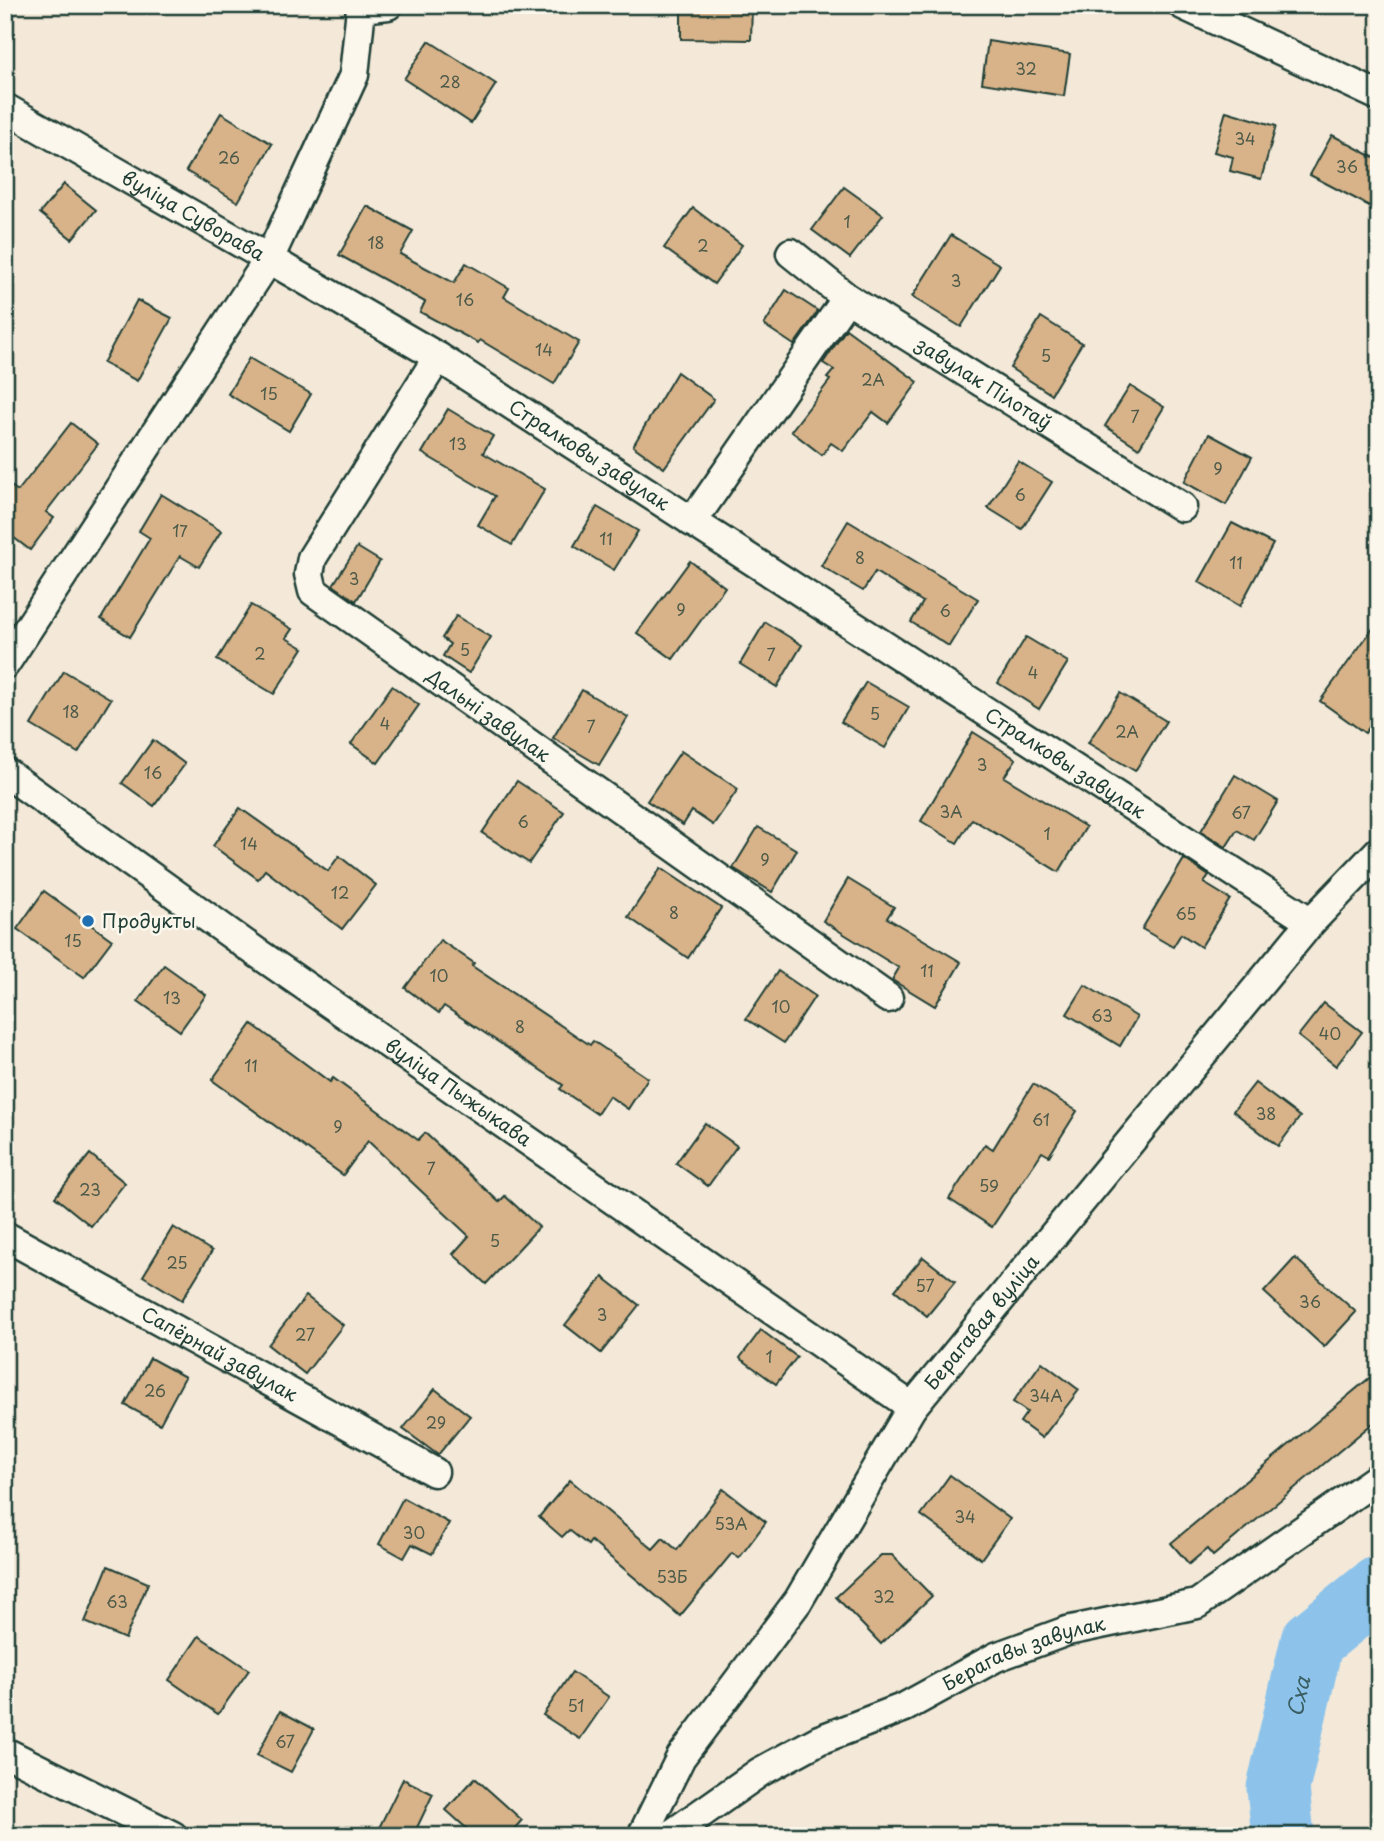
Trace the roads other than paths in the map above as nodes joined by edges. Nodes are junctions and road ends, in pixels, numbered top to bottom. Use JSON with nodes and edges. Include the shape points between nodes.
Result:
{"nodes":[{"id":1,"x":1183,"y":5,"type":"edge"},
{"id":2,"x":370,"y":6,"type":"edge"},
{"id":3,"x":1379,"y":96,"type":"edge"},
{"id":4,"x":5,"y":108,"type":"edge"},
{"id":5,"x":791,"y":253,"type":"dead end"},
{"id":6,"x":269,"y":259,"type":"junction"},
{"id":7,"x":847,"y":299,"type":"junction"},
{"id":8,"x":438,"y":357,"type":"junction"},
{"id":9,"x":1182,"y":507,"type":"dead end"},
{"id":10,"x":692,"y":522,"type":"junction"},
{"id":11,"x":5,"y":664,"type":"edge"},
{"id":12,"x":5,"y":772,"type":"edge"},
{"id":13,"x":1379,"y":851,"type":"edge"},
{"id":14,"x":1311,"y":922,"type":"junction"},
{"id":15,"x":888,"y":998,"type":"dead end"},
{"id":16,"x":5,"y":1236,"type":"edge"},
{"id":17,"x":912,"y":1407,"type":"junction"},
{"id":18,"x":434,"y":1472,"type":"dead end"},
{"id":19,"x":1379,"y":1477,"type":"edge"},
{"id":20,"x":5,"y":1752,"type":"edge"},
{"id":21,"x":173,"y":1836,"type":"edge"},
{"id":22,"x":642,"y":1836,"type":"edge"},
{"id":23,"x":669,"y":1836,"type":"edge"}],
"edges":[{"from":1,"to":3,"type":"street"},
{"from":2,"to":6,"type":"street","name":"вуліца Суворава","via":[[354,75]]},
{"from":4,"to":6,"type":"street","name":"вуліца Суворава"},
{"from":5,"to":7,"type":"street","name":"завулак Пілотаў"},
{"from":6,"to":8,"type":"street","name":"Стралковы завулак"},
{"from":6,"to":11,"type":"street"},
{"from":7,"to":9,"type":"street","name":"завулак Пілотаў"},
{"from":7,"to":10,"type":"street"},
{"from":8,"to":10,"type":"street","name":"Стралковы завулак"},
{"from":8,"to":15,"type":"street","name":"Дальні завулак","via":[[312,558],[313,591]]},
{"from":10,"to":14,"type":"street","name":"Стралковы завулак"},
{"from":12,"to":17,"type":"street","name":"вуліца Пыжыкава","via":[[267,960]]},
{"from":13,"to":14,"type":"street","name":"Берагавая вуліца"},
{"from":14,"to":17,"type":"street","name":"Берагавая вуліца"},
{"from":16,"to":18,"type":"street","name":"Сапёрнай завулак"},
{"from":17,"to":22,"type":"street","name":"Берагавая вуліца","via":[[797,1601],[681,1757]]},
{"from":19,"to":23,"type":"street","name":"Берагавы завулак","via":[[1197,1604],[1067,1631],[996,1657],[905,1707],[783,1759]]},
{"from":20,"to":21,"type":"street"}]}
